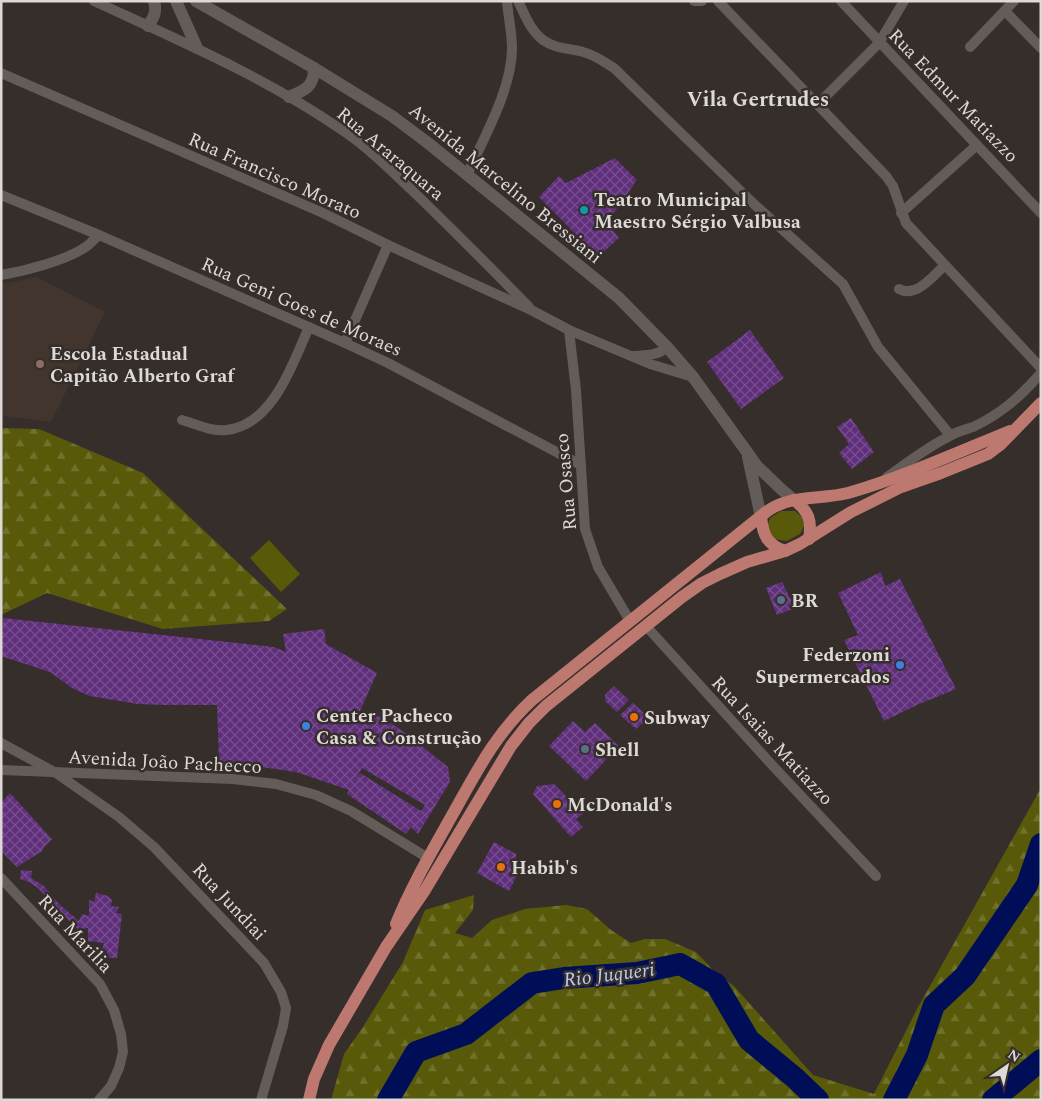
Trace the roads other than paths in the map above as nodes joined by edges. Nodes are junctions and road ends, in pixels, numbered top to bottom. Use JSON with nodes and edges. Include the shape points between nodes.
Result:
{"nodes":[{"id":1,"x":94,"y":1,"type":"edge"},
{"id":2,"x":154,"y":1,"type":"edge"},
{"id":3,"x":176,"y":1,"type":"edge"},
{"id":4,"x":507,"y":1,"type":"edge"},
{"id":5,"x":518,"y":1,"type":"edge"},
{"id":6,"x":694,"y":1,"type":"edge"},
{"id":7,"x":702,"y":1,"type":"edge"},
{"id":8,"x":718,"y":1,"type":"edge"},
{"id":9,"x":842,"y":1,"type":"edge"},
{"id":10,"x":904,"y":1,"type":"edge"},
{"id":11,"x":1014,"y":1,"type":"edge"},
{"id":12,"x":197,"y":2,"type":"edge"},
{"id":13,"x":1005,"y":11,"type":"junction"},
{"id":14,"x":148,"y":26,"type":"junction"},
{"id":15,"x":879,"y":42,"type":"junction"},
{"id":16,"x":970,"y":47,"type":"dead end"},
{"id":17,"x":197,"y":48,"type":"junction"},
{"id":18,"x":1041,"y":48,"type":"edge"},
{"id":19,"x":314,"y":68,"type":"junction"},
{"id":20,"x":1,"y":73,"type":"edge"},
{"id":21,"x":289,"y":98,"type":"junction"},
{"id":22,"x":818,"y":104,"type":"junction"},
{"id":23,"x":977,"y":145,"type":"junction"},
{"id":24,"x":467,"y":175,"type":"junction"},
{"id":25,"x":1,"y":195,"type":"edge"},
{"id":26,"x":901,"y":213,"type":"junction"},
{"id":27,"x":1041,"y":213,"type":"edge"},
{"id":28,"x":98,"y":235,"type":"junction"},
{"id":29,"x":388,"y":245,"type":"junction"},
{"id":30,"x":944,"y":266,"type":"junction"},
{"id":31,"x":1,"y":275,"type":"edge"},
{"id":32,"x":899,"y":289,"type":"dead end"},
{"id":33,"x":533,"y":311,"type":"junction"},
{"id":34,"x":309,"y":327,"type":"junction"},
{"id":35,"x":569,"y":330,"type":"junction"},
{"id":36,"x":345,"y":343,"type":"junction"},
{"id":37,"x":667,"y":347,"type":"junction"},
{"id":38,"x":632,"y":356,"type":"junction"},
{"id":39,"x":1041,"y":368,"type":"edge"},
{"id":40,"x":1041,"y":373,"type":"edge"},
{"id":41,"x":693,"y":378,"type":"junction"},
{"id":42,"x":1041,"y":403,"type":"edge"},
{"id":43,"x":182,"y":420,"type":"dead end"},
{"id":44,"x":1015,"y":429,"type":"junction"},
{"id":45,"x":950,"y":435,"type":"junction"},
{"id":46,"x":745,"y":450,"type":"junction"},
{"id":47,"x":581,"y":465,"type":"junction"},
{"id":48,"x":880,"y":482,"type":"junction"},
{"id":49,"x":794,"y":500,"type":"junction"},
{"id":50,"x":761,"y":517,"type":"junction"},
{"id":51,"x":809,"y":539,"type":"junction"},
{"id":52,"x":785,"y":551,"type":"junction"},
{"id":53,"x":630,"y":621,"type":"junction"},
{"id":54,"x":646,"y":626,"type":"junction"},
{"id":55,"x":1,"y":743,"type":"edge"},
{"id":56,"x":1,"y":770,"type":"edge"},
{"id":57,"x":56,"y":773,"type":"junction"},
{"id":58,"x":428,"y":858,"type":"junction"},
{"id":59,"x":876,"y":876,"type":"dead end"},
{"id":60,"x":1,"y":878,"type":"edge"},
{"id":61,"x":386,"y":947,"type":"junction"},
{"id":62,"x":99,"y":1100,"type":"edge"},
{"id":63,"x":260,"y":1100,"type":"edge"},
{"id":64,"x":309,"y":1100,"type":"edge"}],
"edges":[{"from":1,"to":14,"type":"street","name":"Rua Araraquara"},
{"from":2,"to":14,"type":"street","via":[[156,9]]},
{"from":3,"to":17,"type":"street"},
{"from":4,"to":24,"type":"street","via":[[512,48],[510,69],[504,91]]},
{"from":5,"to":45,"type":"street","via":[[529,24],[543,40],[596,57],[614,68],[755,205],[843,284],[878,347]]},
{"from":6,"to":7,"type":"street"},
{"from":8,"to":22,"type":"street"},
{"from":9,"to":15,"type":"street","name":"Rua Edmur Matiazzo"},
{"from":10,"to":15,"type":"street"},
{"from":11,"to":13,"type":"street"},
{"from":12,"to":19,"type":"street","name":"Avenida Marcelino Bressiani"},
{"from":13,"to":16,"type":"street"},
{"from":13,"to":18,"type":"street"},
{"from":14,"to":17,"type":"street","name":"Rua Araraquara"},
{"from":15,"to":22,"type":"street"},
{"from":15,"to":23,"type":"street","name":"Rua Edmur Matiazzo"},
{"from":17,"to":21,"type":"street","name":"Rua Araraquara"},
{"from":19,"to":21,"type":"street","via":[[314,78],[309,86]]},
{"from":19,"to":24,"type":"street","name":"Avenida Marcelino Bressiani","via":[[392,116]]},
{"from":20,"to":29,"type":"street","name":"Rua Francisco Morato","via":[[323,213]]},
{"from":21,"to":33,"type":"street","name":"Rua Araraquara","via":[[344,131],[389,168]]},
{"from":22,"to":26,"type":"street","via":[[886,176],[893,186]]},
{"from":23,"to":26,"type":"street"},
{"from":23,"to":27,"type":"street","name":"Rua Edmur Matiazzo"},
{"from":24,"to":37,"type":"street","name":"Avenida Marcelino Bressiani","via":[[619,298]]},
{"from":25,"to":28,"type":"street","name":"Rua Geni Goes de Moraes"},
{"from":26,"to":30,"type":"street"},
{"from":28,"to":31,"type":"street","via":[[88,246],[76,252]]},
{"from":28,"to":34,"type":"street","name":"Rua Geni Goes de Moraes"},
{"from":29,"to":33,"type":"street","name":"Rua Francisco Morato"},
{"from":29,"to":36,"type":"street"},
{"from":30,"to":32,"type":"street","via":[[916,290],[905,292]]},
{"from":30,"to":39,"type":"street"},
{"from":33,"to":35,"type":"street"},
{"from":34,"to":36,"type":"street","name":"Rua Geni Goes de Moraes"},
{"from":34,"to":43,"type":"street","via":[[280,390],[250,422],[226,431]]},
{"from":35,"to":38,"type":"street"},
{"from":35,"to":47,"type":"street","name":"Rua Osasco"},
{"from":36,"to":47,"type":"street","name":"Rua Geni Goes de Moraes"},
{"from":37,"to":38,"type":"street","via":[[655,354]]},
{"from":37,"to":41,"type":"street","name":"Avenida Marcelino Bressiani"},
{"from":38,"to":41,"type":"street"},
{"from":40,"to":45,"type":"street","via":[[1008,408]]},
{"from":41,"to":46,"type":"street","name":"Avenida Marcelino Bressiani"},
{"from":42,"to":44,"type":"main road"},
{"from":44,"to":48,"type":"main road"},
{"from":44,"to":51,"type":"main road","via":[[988,454],[863,504]]},
{"from":45,"to":48,"type":"street"},
{"from":46,"to":49,"type":"street","name":"Avenida Marcelino Bressiani","via":[[757,466]]},
{"from":46,"to":50,"type":"street"},
{"from":47,"to":53,"type":"street","name":"Rua Osasco","via":[[585,529],[598,567]]},
{"from":48,"to":49,"type":"main road","via":[[828,497]]},
{"from":49,"to":50,"type":"main road","via":[[772,508]]},
{"from":49,"to":51,"type":"main road","via":[[810,517]]},
{"from":50,"to":52,"type":"main road","via":[[767,540]]},
{"from":50,"to":53,"type":"main road"},
{"from":51,"to":52,"type":"main road"},
{"from":52,"to":54,"type":"main road","via":[[747,562],[702,583]]},
{"from":53,"to":58,"type":"main road","via":[[513,717],[484,760]]},
{"from":54,"to":59,"type":"street","name":"Rua Isaias Matiazzo"},
{"from":54,"to":61,"type":"main road","via":[[529,723],[511,746],[425,890]]},
{"from":55,"to":57,"type":"street","name":"Rua Jundiai"},
{"from":56,"to":57,"type":"street","name":"Avenida João Pachecco"},
{"from":57,"to":58,"type":"street","name":"Avenida João Pachecco","via":[[233,779],[276,784],[316,795],[351,812]]},
{"from":57,"to":63,"type":"street","name":"Rua Jundiai","via":[[154,846],[264,963],[281,992],[286,1008]]},
{"from":58,"to":61,"type":"main road"},
{"from":60,"to":62,"type":"street","name":"Rua Marilia","via":[[100,984],[114,1010],[122,1034],[123,1052],[111,1086]]},
{"from":61,"to":64,"type":"main road","via":[[328,1045]]}]}
